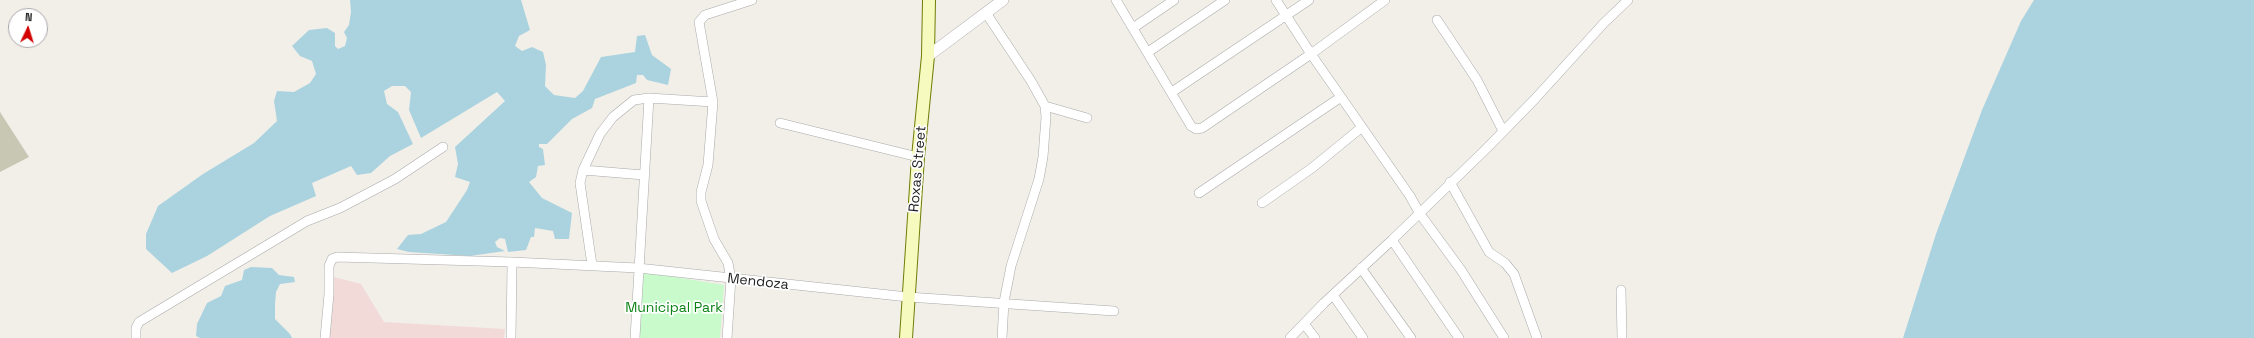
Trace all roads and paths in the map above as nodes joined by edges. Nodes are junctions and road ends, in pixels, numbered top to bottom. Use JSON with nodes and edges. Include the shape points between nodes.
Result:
{"nodes":[{"id":1,"x":752,"y":0,"type":"edge"},
{"id":2,"x":929,"y":0,"type":"edge"},
{"id":3,"x":1004,"y":0,"type":"edge"},
{"id":4,"x":1116,"y":0,"type":"edge"},
{"id":5,"x":1174,"y":0,"type":"edge"},
{"id":6,"x":1225,"y":0,"type":"edge"},
{"id":7,"x":1276,"y":0,"type":"edge"},
{"id":8,"x":1309,"y":0,"type":"edge"},
{"id":9,"x":1385,"y":0,"type":"edge"},
{"id":10,"x":1627,"y":1,"type":"edge"},
{"id":11,"x":986,"y":13,"type":"junction"},
{"id":12,"x":1286,"y":16,"type":"junction"},
{"id":13,"x":1437,"y":20,"type":"dead end"},
{"id":14,"x":1133,"y":28,"type":"junction"},
{"id":15,"x":1148,"y":52,"type":"junction"},
{"id":16,"x":1311,"y":54,"type":"junction"},
{"id":17,"x":928,"y":56,"type":"junction"},
{"id":18,"x":1172,"y":92,"type":"junction"},
{"id":19,"x":1341,"y":97,"type":"junction"},
{"id":20,"x":649,"y":98,"type":"junction"},
{"id":21,"x":713,"y":102,"type":"junction"},
{"id":22,"x":1044,"y":106,"type":"junction"},
{"id":23,"x":1086,"y":118,"type":"dead end"},
{"id":24,"x":780,"y":123,"type":"dead end"},
{"id":25,"x":1362,"y":127,"type":"junction"},
{"id":26,"x":1503,"y":132,"type":"junction"},
{"id":27,"x":443,"y":147,"type":"dead end"},
{"id":28,"x":918,"y":157,"type":"junction"},
{"id":29,"x":583,"y":170,"type":"junction"},
{"id":30,"x":644,"y":175,"type":"junction"},
{"id":31,"x":1450,"y":182,"type":"junction"},
{"id":32,"x":1199,"y":193,"type":"dead end"},
{"id":33,"x":1262,"y":203,"type":"dead end"},
{"id":34,"x":1420,"y":214,"type":"junction"},
{"id":35,"x":1392,"y":240,"type":"junction"},
{"id":36,"x":512,"y":262,"type":"junction"},
{"id":37,"x":592,"y":265,"type":"junction"},
{"id":38,"x":638,"y":268,"type":"junction"},
{"id":39,"x":1361,"y":268,"type":"junction"},
{"id":40,"x":731,"y":279,"type":"junction"},
{"id":41,"x":1621,"y":290,"type":"dead end"},
{"id":42,"x":1333,"y":295,"type":"junction"},
{"id":43,"x":908,"y":297,"type":"junction"},
{"id":44,"x":1004,"y":302,"type":"junction"},
{"id":45,"x":1114,"y":311,"type":"dead end"},
{"id":46,"x":1305,"y":325,"type":"junction"},
{"id":47,"x":136,"y":338,"type":"edge"},
{"id":48,"x":325,"y":338,"type":"edge"},
{"id":49,"x":511,"y":338,"type":"edge"},
{"id":50,"x":635,"y":338,"type":"edge"},
{"id":51,"x":727,"y":338,"type":"edge"},
{"id":52,"x":906,"y":338,"type":"edge"},
{"id":53,"x":1002,"y":338,"type":"edge"},
{"id":54,"x":1290,"y":338,"type":"edge"},
{"id":55,"x":1314,"y":338,"type":"edge"},
{"id":56,"x":1363,"y":338,"type":"edge"},
{"id":57,"x":1411,"y":338,"type":"edge"},
{"id":58,"x":1459,"y":338,"type":"edge"},
{"id":59,"x":1504,"y":338,"type":"edge"},
{"id":60,"x":1537,"y":338,"type":"edge"},
{"id":61,"x":1622,"y":338,"type":"edge"}],
"edges":[{"from":1,"to":21,"type":"street","via":[[705,15],[700,19],[700,33]]},
{"from":2,"to":17,"type":"main road","name":"Roxas Street"},
{"from":3,"to":11,"type":"street"},
{"from":4,"to":14,"type":"street"},
{"from":5,"to":14,"type":"street"},
{"from":6,"to":15,"type":"street"},
{"from":7,"to":12,"type":"street"},
{"from":8,"to":12,"type":"street"},
{"from":9,"to":16,"type":"street"},
{"from":10,"to":26,"type":"street"},
{"from":11,"to":17,"type":"street"},
{"from":11,"to":22,"type":"street","via":[[1031,81]]},
{"from":12,"to":16,"type":"street"},
{"from":12,"to":18,"type":"street"},
{"from":13,"to":26,"type":"street","via":[[1477,80]]},
{"from":14,"to":15,"type":"street"},
{"from":15,"to":18,"type":"street"},
{"from":16,"to":18,"type":"street","via":[[1199,129],[1191,126]]},
{"from":16,"to":19,"type":"street"},
{"from":17,"to":28,"type":"main road","name":"Roxas Street"},
{"from":19,"to":25,"type":"street"},
{"from":19,"to":32,"type":"street"},
{"from":20,"to":21,"type":"street"},
{"from":20,"to":29,"type":"street","via":[[634,100],[613,117],[600,134]]},
{"from":20,"to":30,"type":"street"},
{"from":21,"to":40,"type":"street","via":[[708,165],[701,201],[714,239],[728,263]]},
{"from":22,"to":23,"type":"street"},
{"from":22,"to":44,"type":"street","via":[[1044,157],[1011,266]]},
{"from":24,"to":28,"type":"street"},
{"from":25,"to":33,"type":"street","via":[[1312,168]]},
{"from":25,"to":34,"type":"street"},
{"from":26,"to":31,"type":"street"},
{"from":27,"to":47,"type":"street","via":[[395,179],[340,208],[307,221],[139,322]]},
{"from":28,"to":43,"type":"main road","name":"Roxas Street"},
{"from":29,"to":30,"type":"street"},
{"from":29,"to":37,"type":"street","via":[[581,193]]},
{"from":30,"to":38,"type":"street"},
{"from":31,"to":34,"type":"street"},
{"from":31,"to":60,"type":"street","via":[[1489,252],[1505,263],[1514,274]]},
{"from":34,"to":35,"type":"street"},
{"from":34,"to":59,"type":"street","via":[[1461,270]]},
{"from":35,"to":39,"type":"street"},
{"from":35,"to":58,"type":"street"},
{"from":36,"to":37,"type":"street","name":"Mendoza"},
{"from":36,"to":48,"type":"street","name":"Mendoza","via":[[338,257],[332,259],[329,266]]},
{"from":36,"to":49,"type":"street"},
{"from":37,"to":38,"type":"street","name":"Mendoza"},
{"from":38,"to":40,"type":"street","name":"Mendoza"},
{"from":38,"to":50,"type":"street"},
{"from":39,"to":42,"type":"street"},
{"from":39,"to":57,"type":"street"},
{"from":40,"to":43,"type":"street","name":"Mendoza"},
{"from":40,"to":51,"type":"street"},
{"from":41,"to":61,"type":"street"},
{"from":42,"to":46,"type":"street"},
{"from":42,"to":56,"type":"street"},
{"from":43,"to":44,"type":"street","name":"Mendoza"},
{"from":43,"to":52,"type":"main road","name":"Roxas Street"},
{"from":44,"to":45,"type":"street","name":"Mendoza"},
{"from":44,"to":53,"type":"street"},
{"from":46,"to":54,"type":"street"},
{"from":46,"to":55,"type":"street"}]}
